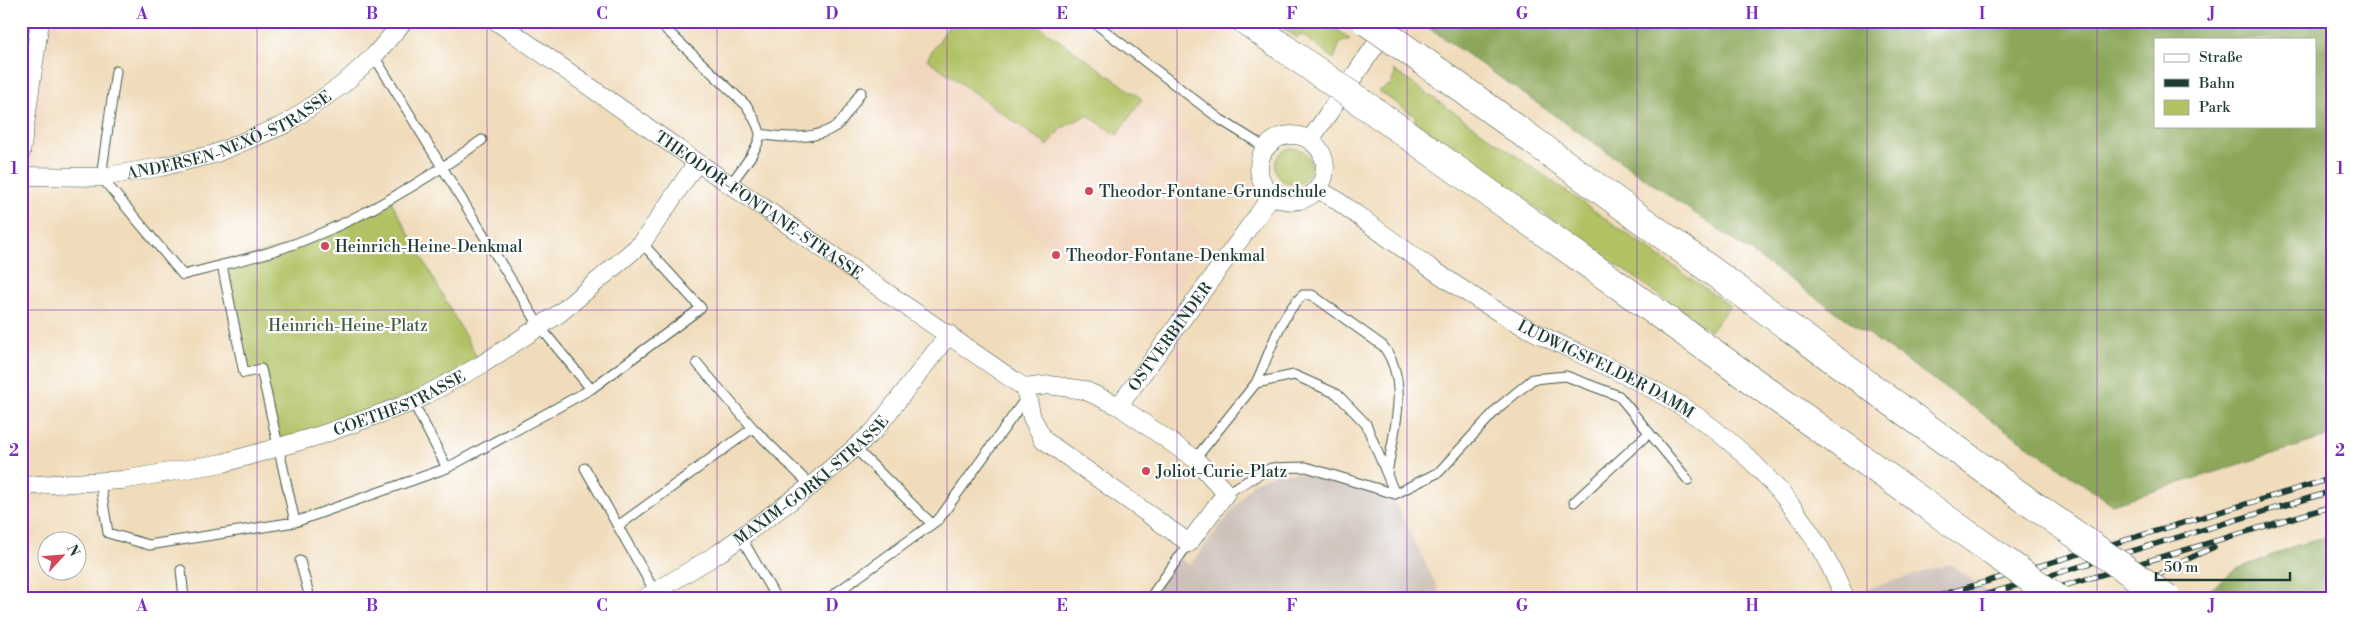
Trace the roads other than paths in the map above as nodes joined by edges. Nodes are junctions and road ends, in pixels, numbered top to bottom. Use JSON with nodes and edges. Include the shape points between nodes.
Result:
{"nodes":[{"id":1,"x":40,"y":21,"type":"edge"},
{"id":2,"x":404,"y":21,"type":"edge"},
{"id":3,"x":496,"y":21,"type":"edge"},
{"id":4,"x":657,"y":21,"type":"edge"},
{"id":5,"x":1092,"y":21,"type":"edge"},
{"id":6,"x":1246,"y":21,"type":"edge"},
{"id":7,"x":1366,"y":21,"type":"edge"},
{"id":8,"x":1392,"y":21,"type":"edge"},
{"id":9,"x":374,"y":56,"type":"junction"},
{"id":10,"x":116,"y":71,"type":"dead end"},
{"id":11,"x":861,"y":92,"type":"dead end"},
{"id":12,"x":760,"y":134,"type":"junction"},
{"id":13,"x":482,"y":140,"type":"dead end"},
{"id":14,"x":1310,"y":140,"type":"junction"},
{"id":15,"x":1266,"y":148,"type":"junction"},
{"id":16,"x":21,"y":153,"type":"edge"},
{"id":17,"x":697,"y":162,"type":"junction"},
{"id":18,"x":442,"y":169,"type":"junction"},
{"id":19,"x":21,"y":176,"type":"edge"},
{"id":20,"x":101,"y":177,"type":"junction"},
{"id":21,"x":730,"y":185,"type":"junction"},
{"id":22,"x":1318,"y":189,"type":"junction"},
{"id":23,"x":1273,"y":194,"type":"junction"},
{"id":24,"x":642,"y":243,"type":"junction"},
{"id":25,"x":222,"y":265,"type":"junction"},
{"id":26,"x":540,"y":327,"type":"junction"},
{"id":27,"x":949,"y":334,"type":"junction"},
{"id":28,"x":697,"y":363,"type":"dead end"},
{"id":29,"x":1256,"y":383,"type":"junction"},
{"id":30,"x":591,"y":389,"type":"junction"},
{"id":31,"x":1026,"y":393,"type":"junction"},
{"id":32,"x":413,"y":402,"type":"junction"},
{"id":33,"x":1119,"y":406,"type":"junction"},
{"id":34,"x":753,"y":428,"type":"junction"},
{"id":35,"x":1649,"y":433,"type":"junction"},
{"id":36,"x":279,"y":448,"type":"junction"},
{"id":37,"x":855,"y":448,"type":"junction"},
{"id":38,"x":1196,"y":459,"type":"junction"},
{"id":39,"x":447,"y":468,"type":"junction"},
{"id":40,"x":585,"y":468,"type":"dead end"},
{"id":41,"x":1387,"y":474,"type":"junction"},
{"id":42,"x":1688,"y":480,"type":"dead end"},
{"id":43,"x":100,"y":482,"type":"junction"},
{"id":44,"x":21,"y":486,"type":"edge"},
{"id":45,"x":811,"y":486,"type":"junction"},
{"id":46,"x":1226,"y":493,"type":"junction"},
{"id":47,"x":1395,"y":494,"type":"junction"},
{"id":48,"x":1574,"y":502,"type":"dead end"},
{"id":49,"x":295,"y":522,"type":"junction"},
{"id":50,"x":932,"y":524,"type":"junction"},
{"id":51,"x":618,"y":526,"type":"junction"},
{"id":52,"x":741,"y":537,"type":"junction"},
{"id":53,"x":1190,"y":543,"type":"junction"},
{"id":54,"x":300,"y":561,"type":"dead end"},
{"id":55,"x":181,"y":570,"type":"dead end"},
{"id":56,"x":650,"y":595,"type":"edge"},
{"id":57,"x":184,"y":598,"type":"edge"},
{"id":58,"x":310,"y":598,"type":"edge"},
{"id":59,"x":776,"y":598,"type":"edge"},
{"id":60,"x":829,"y":598,"type":"edge"},
{"id":61,"x":1150,"y":598,"type":"edge"},
{"id":62,"x":1845,"y":598,"type":"edge"},
{"id":63,"x":2057,"y":598,"type":"edge"},
{"id":64,"x":2167,"y":598,"type":"edge"}],
"edges":[{"from":1,"to":16,"type":"street"},
{"from":2,"to":9,"type":"street","name":"ANDERSEN-NEXÖ-STRASSE"},
{"from":3,"to":17,"type":"street","name":"THEODOR-FONTANE-STRASSE"},
{"from":4,"to":12,"type":"lane","via":[[747,106]]},
{"from":5,"to":15,"type":"lane","via":[[1221,120]]},
{"from":6,"to":63,"type":"highway","bridge":true},
{"from":7,"to":64,"type":"highway","bridge":true,"via":[[2029,502]]},
{"from":8,"to":14,"type":"street"},
{"from":9,"to":18,"type":"lane"},
{"from":9,"to":20,"type":"street","name":"ANDERSEN-NEXÖ-STRASSE","via":[[342,85],[286,124],[214,154]]},
{"from":10,"to":20,"type":"lane"},
{"from":11,"to":12,"type":"lane","via":[[836,126],[807,137],[781,138]]},
{"from":12,"to":21,"type":"lane","via":[[756,147]]},
{"from":13,"to":18,"type":"lane"},
{"from":14,"to":15,"type":"street","via":[[1289,135]]},
{"from":14,"to":22,"type":"street","via":[[1325,163]]},
{"from":15,"to":23,"type":"street","via":[[1261,158],[1260,173],[1263,183]]},
{"from":17,"to":21,"type":"street","name":"THEODOR-FONTANE-STRASSE"},
{"from":17,"to":24,"type":"street","name":"GOETHESTRASSE"},
{"from":18,"to":25,"type":"lane","via":[[307,240]]},
{"from":18,"to":26,"type":"lane"},
{"from":19,"to":20,"type":"street","name":"ANDERSEN-NEXÖ-STRASSE"},
{"from":20,"to":25,"type":"lane","via":[[183,276]]},
{"from":21,"to":27,"type":"street","name":"THEODOR-FONTANE-STRASSE"},
{"from":22,"to":23,"type":"street","via":[[1299,200]]},
{"from":22,"to":62,"type":"street","name":"LUDWIGSFELDER DAMM","via":[[1516,322],[1651,388],[1729,440],[1769,478],[1803,520]]},
{"from":23,"to":33,"type":"street","name":"OSTVERBINDER"},
{"from":24,"to":26,"type":"street","name":"GOETHESTRASSE"},
{"from":24,"to":30,"type":"lane","via":[[701,308]]},
{"from":25,"to":36,"type":"lane","via":[[244,373],[261,369]]},
{"from":26,"to":30,"type":"lane"},
{"from":26,"to":32,"type":"street","name":"GOETHESTRASSE","via":[[481,365]]},
{"from":27,"to":31,"type":"street","name":"THEODOR-FONTANE-STRASSE"},
{"from":27,"to":37,"type":"street","name":"MAXIM-GORKI-STRASSE","via":[[874,431]]},
{"from":28,"to":34,"type":"lane"},
{"from":29,"to":38,"type":"lane"},
{"from":29,"to":41,"type":"lane","via":[[1294,375],[1337,394],[1366,424]]},
{"from":29,"to":41,"type":"lane","via":[[1280,322],[1303,295],[1312,295],[1383,346],[1391,357],[1400,388]]},
{"from":30,"to":39,"type":"lane"},
{"from":31,"to":33,"type":"street","via":[[1049,385],[1072,388]]},
{"from":31,"to":50,"type":"lane","via":[[939,519]]},
{"from":31,"to":53,"type":"street","via":[[1032,418],[1044,440]]},
{"from":32,"to":36,"type":"street","name":"GOETHESTRASSE"},
{"from":32,"to":39,"type":"lane"},
{"from":33,"to":38,"type":"street"},
{"from":34,"to":45,"type":"lane"},
{"from":34,"to":51,"type":"lane"},
{"from":35,"to":42,"type":"lane"},
{"from":35,"to":47,"type":"lane","via":[[1619,396],[1566,376],[1532,380],[1499,407],[1440,472]]},
{"from":35,"to":48,"type":"lane"},
{"from":36,"to":43,"type":"street","name":"GOETHESTRASSE","via":[[223,463]]},
{"from":36,"to":49,"type":"lane"},
{"from":37,"to":45,"type":"street","name":"MAXIM-GORKI-STRASSE"},
{"from":37,"to":50,"type":"lane"},
{"from":38,"to":46,"type":"street"},
{"from":39,"to":49,"type":"lane"},
{"from":40,"to":51,"type":"lane"},
{"from":41,"to":47,"type":"lane"},
{"from":43,"to":44,"type":"street","name":"GOETHESTRASSE"},
{"from":43,"to":49,"type":"lane","via":[[108,533],[149,545]]},
{"from":45,"to":52,"type":"street","name":"MAXIM-GORKI-STRASSE"},
{"from":46,"to":47,"type":"lane","via":[[1271,468],[1306,467]]},
{"from":46,"to":53,"type":"street"},
{"from":50,"to":60,"type":"lane"},
{"from":51,"to":56,"type":"lane"},
{"from":52,"to":56,"type":"street","name":"MAXIM-GORKI-STRASSE"},
{"from":52,"to":59,"type":"lane"},
{"from":53,"to":61,"type":"lane"},
{"from":54,"to":58,"type":"lane"},
{"from":55,"to":57,"type":"lane"}]}
